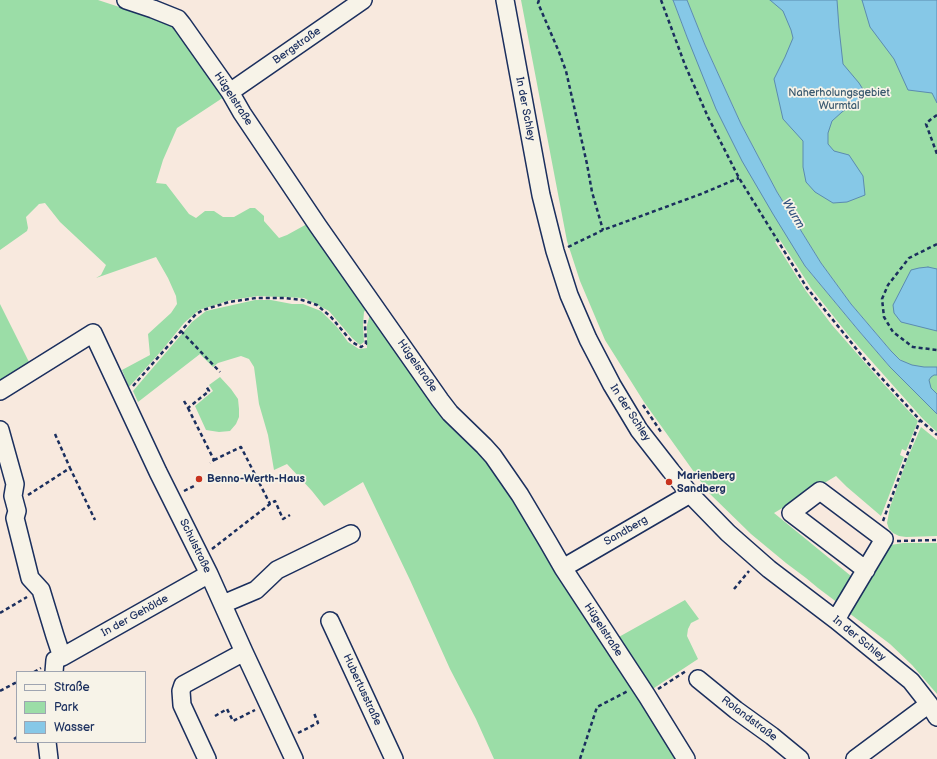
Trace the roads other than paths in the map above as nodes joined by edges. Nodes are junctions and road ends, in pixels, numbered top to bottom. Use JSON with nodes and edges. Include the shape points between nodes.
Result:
{"nodes":[{"id":1,"x":126,"y":0,"type":"edge"},
{"id":2,"x":505,"y":0,"type":"edge"},
{"id":3,"x":361,"y":1,"type":"edge"},
{"id":4,"x":230,"y":92,"type":"junction"},
{"id":5,"x":0,"y":391,"type":"edge"},
{"id":6,"x":0,"y":430,"type":"edge"},
{"id":7,"x":690,"y":494,"type":"junction"},
{"id":8,"x":350,"y":534,"type":"dead end"},
{"id":9,"x":563,"y":568,"type":"junction"},
{"id":10,"x":866,"y":570,"type":"junction"},
{"id":11,"x":209,"y":574,"type":"junction"},
{"id":12,"x":223,"y":604,"type":"junction"},
{"id":13,"x":836,"y":620,"type":"junction"},
{"id":14,"x":330,"y":621,"type":"dead end"},
{"id":15,"x":244,"y":652,"type":"junction"},
{"id":16,"x":62,"y":657,"type":"junction"},
{"id":17,"x":54,"y":671,"type":"edge"},
{"id":18,"x":693,"y":674,"type":"road end"},
{"id":19,"x":935,"y":713,"type":"edge"},
{"id":20,"x":47,"y":743,"type":"edge"},
{"id":21,"x":49,"y":759,"type":"edge"},
{"id":22,"x":207,"y":759,"type":"edge"},
{"id":23,"x":294,"y":759,"type":"edge"},
{"id":24,"x":394,"y":759,"type":"edge"},
{"id":25,"x":686,"y":759,"type":"edge"},
{"id":26,"x":800,"y":759,"type":"edge"},
{"id":27,"x":855,"y":759,"type":"edge"}],
"edges":[{"from":1,"to":4,"type":"street","name":"Hügelstraße","via":[[178,19]]},
{"from":2,"to":7,"type":"street","name":"In der Schley","via":[[541,195],[569,295],[588,339],[636,426]]},
{"from":3,"to":4,"type":"street","name":"Bergstraße"},
{"from":4,"to":9,"type":"street","name":"Hügelstraße","via":[[318,226],[450,414],[493,456],[520,495]]},
{"from":5,"to":11,"type":"street","name":"Schulstraße","via":[[93,333]]},
{"from":6,"to":16,"type":"street","via":[[15,484],[15,518],[30,578],[41,590]]},
{"from":7,"to":9,"type":"street","name":"Sandberg"},
{"from":7,"to":13,"type":"street","name":"In der Schley","via":[[728,533],[769,569]]},
{"from":8,"to":12,"type":"street","via":[[331,534],[277,570],[256,590]]},
{"from":9,"to":25,"type":"street","name":"Hügelstraße"},
{"from":10,"to":10,"type":"street","via":[[884,539],[820,491],[791,514]]},
{"from":10,"to":13,"type":"street"},
{"from":11,"to":12,"type":"street","name":"Schulstraße"},
{"from":11,"to":16,"type":"street","name":"In der Gehölde"},
{"from":12,"to":15,"type":"street","name":"Schulstraße"},
{"from":13,"to":19,"type":"street","name":"In der Schley","via":[[910,681]]},
{"from":14,"to":24,"type":"street","name":"Hubertusstraße"},
{"from":15,"to":22,"type":"street","via":[[183,685],[182,705]]},
{"from":15,"to":23,"type":"street","name":"Schulstraße"},
{"from":16,"to":17,"type":"street","via":[[54,660]]},
{"from":18,"to":26,"type":"street","name":"Rolandstraße"},
{"from":19,"to":27,"type":"street"},
{"from":20,"to":21,"type":"street"}]}
